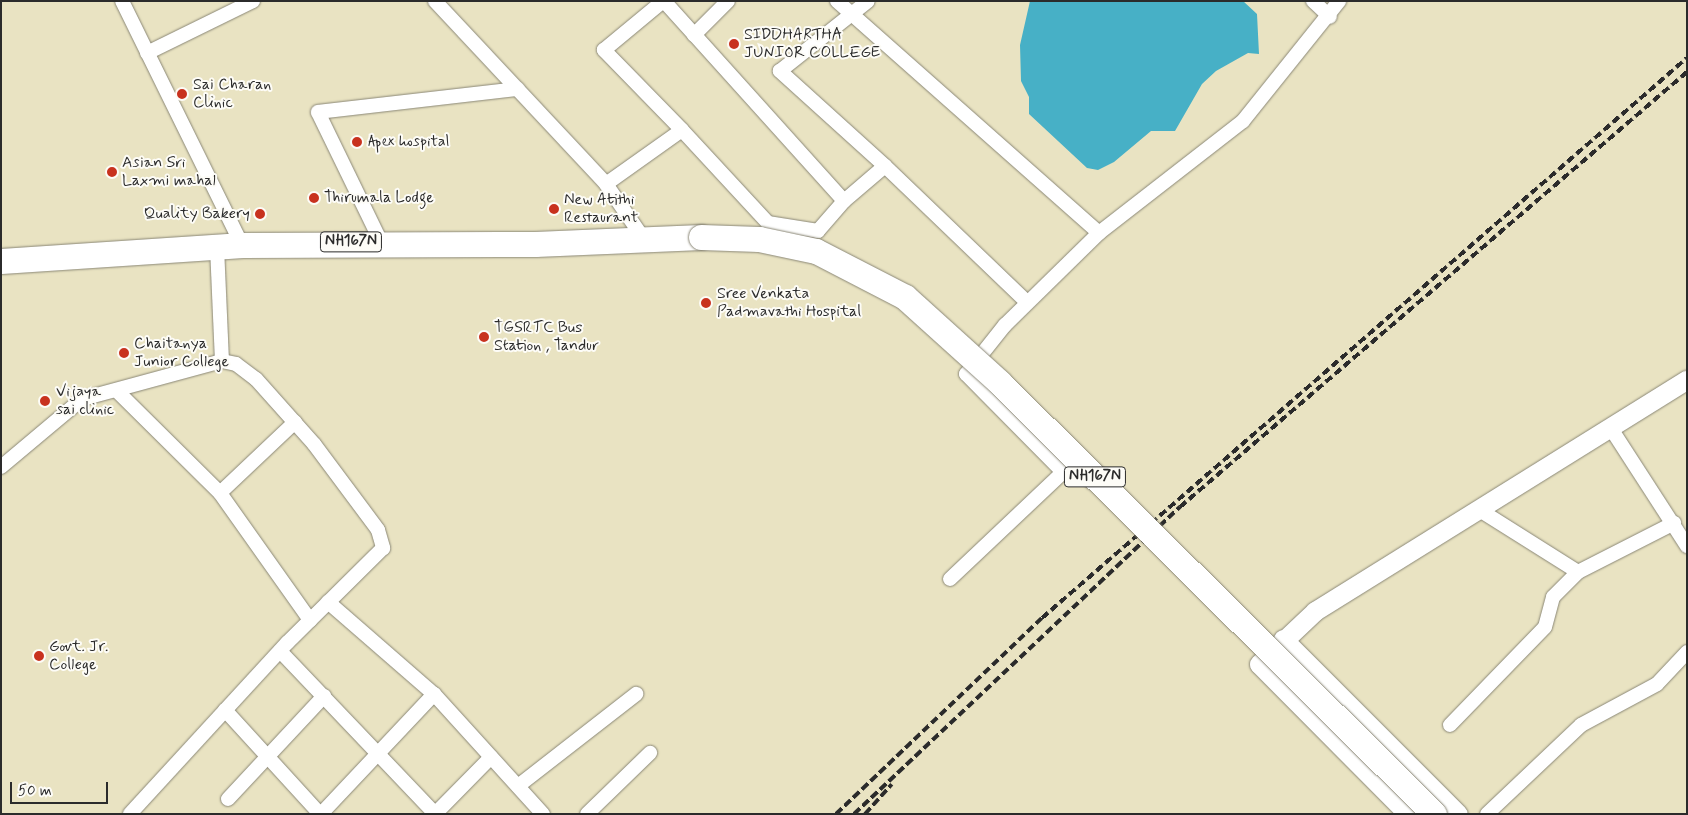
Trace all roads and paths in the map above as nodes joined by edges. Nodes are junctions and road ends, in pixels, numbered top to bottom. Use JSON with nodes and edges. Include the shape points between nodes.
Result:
{"nodes":[{"id":1,"x":122,"y":1,"type":"edge"},
{"id":2,"x":252,"y":1,"type":"edge"},
{"id":3,"x":435,"y":1,"type":"edge"},
{"id":4,"x":664,"y":1,"type":"edge"},
{"id":5,"x":728,"y":1,"type":"edge"},
{"id":6,"x":837,"y":1,"type":"edge"},
{"id":7,"x":868,"y":1,"type":"edge"},
{"id":8,"x":1313,"y":1,"type":"edge"},
{"id":9,"x":1339,"y":1,"type":"edge"},
{"id":10,"x":851,"y":14,"type":"junction"},
{"id":11,"x":1330,"y":17,"type":"junction"},
{"id":12,"x":694,"y":35,"type":"junction"},
{"id":13,"x":148,"y":53,"type":"junction"},
{"id":14,"x":518,"y":89,"type":"junction"},
{"id":15,"x":682,"y":130,"type":"junction"},
{"id":16,"x":885,"y":166,"type":"junction"},
{"id":17,"x":606,"y":184,"type":"junction"},
{"id":18,"x":844,"y":201,"type":"junction"},
{"id":19,"x":1099,"y":234,"type":"junction"},
{"id":20,"x":644,"y":239,"type":"junction"},
{"id":21,"x":381,"y":242,"type":"junction"},
{"id":22,"x":242,"y":245,"type":"junction"},
{"id":23,"x":217,"y":248,"type":"junction"},
{"id":24,"x":1,"y":261,"type":"edge"},
{"id":25,"x":1027,"y":302,"type":"junction"},
{"id":26,"x":222,"y":361,"type":"junction"},
{"id":27,"x":1687,"y":379,"type":"edge"},
{"id":28,"x":117,"y":391,"type":"junction"},
{"id":29,"x":295,"y":422,"type":"junction"},
{"id":30,"x":1610,"y":427,"type":"junction"},
{"id":31,"x":1,"y":467,"type":"edge"},
{"id":32,"x":220,"y":492,"type":"junction"},
{"id":33,"x":1478,"y":509,"type":"junction"},
{"id":34,"x":1674,"y":523,"type":"junction"},
{"id":35,"x":1687,"y":546,"type":"edge"},
{"id":36,"x":1578,"y":572,"type":"junction"},
{"id":37,"x":950,"y":579,"type":"dead end"},
{"id":38,"x":328,"y":602,"type":"junction"},
{"id":39,"x":310,"y":620,"type":"junction"},
{"id":40,"x":1283,"y":639,"type":"junction"},
{"id":41,"x":280,"y":651,"type":"junction"},
{"id":42,"x":1687,"y":652,"type":"edge"},
{"id":43,"x":434,"y":694,"type":"junction"},
{"id":44,"x":636,"y":694,"type":"dead end"},
{"id":45,"x":324,"y":696,"type":"junction"},
{"id":46,"x":225,"y":710,"type":"junction"},
{"id":47,"x":1450,"y":724,"type":"dead end"},
{"id":48,"x":379,"y":753,"type":"junction"},
{"id":49,"x":650,"y":753,"type":"dead end"},
{"id":50,"x":267,"y":755,"type":"junction"},
{"id":51,"x":491,"y":757,"type":"junction"},
{"id":52,"x":518,"y":786,"type":"junction"},
{"id":53,"x":228,"y":799,"type":"dead end"},
{"id":54,"x":436,"y":813,"type":"edge"},
{"id":55,"x":130,"y":814,"type":"edge"},
{"id":56,"x":320,"y":814,"type":"edge"},
{"id":57,"x":544,"y":814,"type":"edge"},
{"id":58,"x":587,"y":814,"type":"edge"},
{"id":59,"x":1408,"y":814,"type":"edge"},
{"id":60,"x":1434,"y":814,"type":"edge"},
{"id":61,"x":1458,"y":814,"type":"edge"},
{"id":62,"x":1487,"y":814,"type":"edge"}],
"edges":[{"from":1,"to":13,"type":"street"},
{"from":2,"to":13,"type":"street"},
{"from":3,"to":14,"type":"street"},
{"from":4,"to":12,"type":"street"},
{"from":4,"to":15,"type":"street","via":[[604,50]]},
{"from":5,"to":12,"type":"street"},
{"from":6,"to":10,"type":"street"},
{"from":7,"to":10,"type":"street"},
{"from":8,"to":11,"type":"street"},
{"from":9,"to":11,"type":"street"},
{"from":10,"to":16,"type":"street","via":[[780,71]]},
{"from":10,"to":19,"type":"street"},
{"from":11,"to":19,"type":"street","via":[[1243,121]]},
{"from":12,"to":18,"type":"street"},
{"from":13,"to":22,"type":"street"},
{"from":14,"to":17,"type":"street"},
{"from":14,"to":21,"type":"street","via":[[318,112]]},
{"from":15,"to":17,"type":"street"},
{"from":15,"to":18,"type":"street","via":[[768,223],[818,232]]},
{"from":16,"to":18,"type":"street"},
{"from":16,"to":25,"type":"street"},
{"from":17,"to":20,"type":"street"},
{"from":19,"to":25,"type":"street"},
{"from":20,"to":21,"type":"highway","number":"NH167N","via":[[535,244]]},
{"from":20,"to":60,"type":"highway","number":"NH167N","bridge":true,"via":[[759,239],[816,252],[905,297],[999,382]]},
{"from":21,"to":22,"type":"highway","number":"NH167N"},
{"from":22,"to":23,"type":"highway","number":"NH167N"},
{"from":23,"to":24,"type":"highway","number":"NH167N"},
{"from":23,"to":26,"type":"street"},
{"from":25,"to":37,"type":"street","via":[[966,374],[1063,472]]},
{"from":26,"to":28,"type":"street"},
{"from":26,"to":29,"type":"street","via":[[236,364],[256,379]]},
{"from":27,"to":30,"type":"main road"},
{"from":28,"to":31,"type":"street","via":[[82,399]]},
{"from":28,"to":32,"type":"street"},
{"from":29,"to":32,"type":"street"},
{"from":29,"to":38,"type":"street","via":[[363,507],[384,548]]},
{"from":30,"to":33,"type":"main road"},
{"from":30,"to":34,"type":"street"},
{"from":32,"to":39,"type":"street"},
{"from":33,"to":36,"type":"street"},
{"from":33,"to":40,"type":"main road","via":[[1315,611]]},
{"from":34,"to":35,"type":"street"},
{"from":34,"to":36,"type":"street"},
{"from":36,"to":47,"type":"street","via":[[1553,597],[1545,627]]},
{"from":38,"to":39,"type":"street"},
{"from":38,"to":43,"type":"street"},
{"from":39,"to":41,"type":"street"},
{"from":40,"to":59,"type":"main road","via":[[1259,664]]},
{"from":40,"to":61,"type":"main road"},
{"from":41,"to":45,"type":"street"},
{"from":41,"to":46,"type":"street"},
{"from":42,"to":62,"type":"street","via":[[1657,684],[1581,725]]},
{"from":43,"to":48,"type":"street"},
{"from":43,"to":51,"type":"street"},
{"from":44,"to":52,"type":"street"},
{"from":45,"to":48,"type":"street"},
{"from":45,"to":50,"type":"street"},
{"from":46,"to":50,"type":"street"},
{"from":46,"to":55,"type":"street"},
{"from":48,"to":54,"type":"street"},
{"from":48,"to":56,"type":"street"},
{"from":49,"to":58,"type":"street"},
{"from":50,"to":53,"type":"street"},
{"from":50,"to":56,"type":"street"},
{"from":51,"to":52,"type":"street"},
{"from":51,"to":54,"type":"street"},
{"from":52,"to":57,"type":"street"}]}
